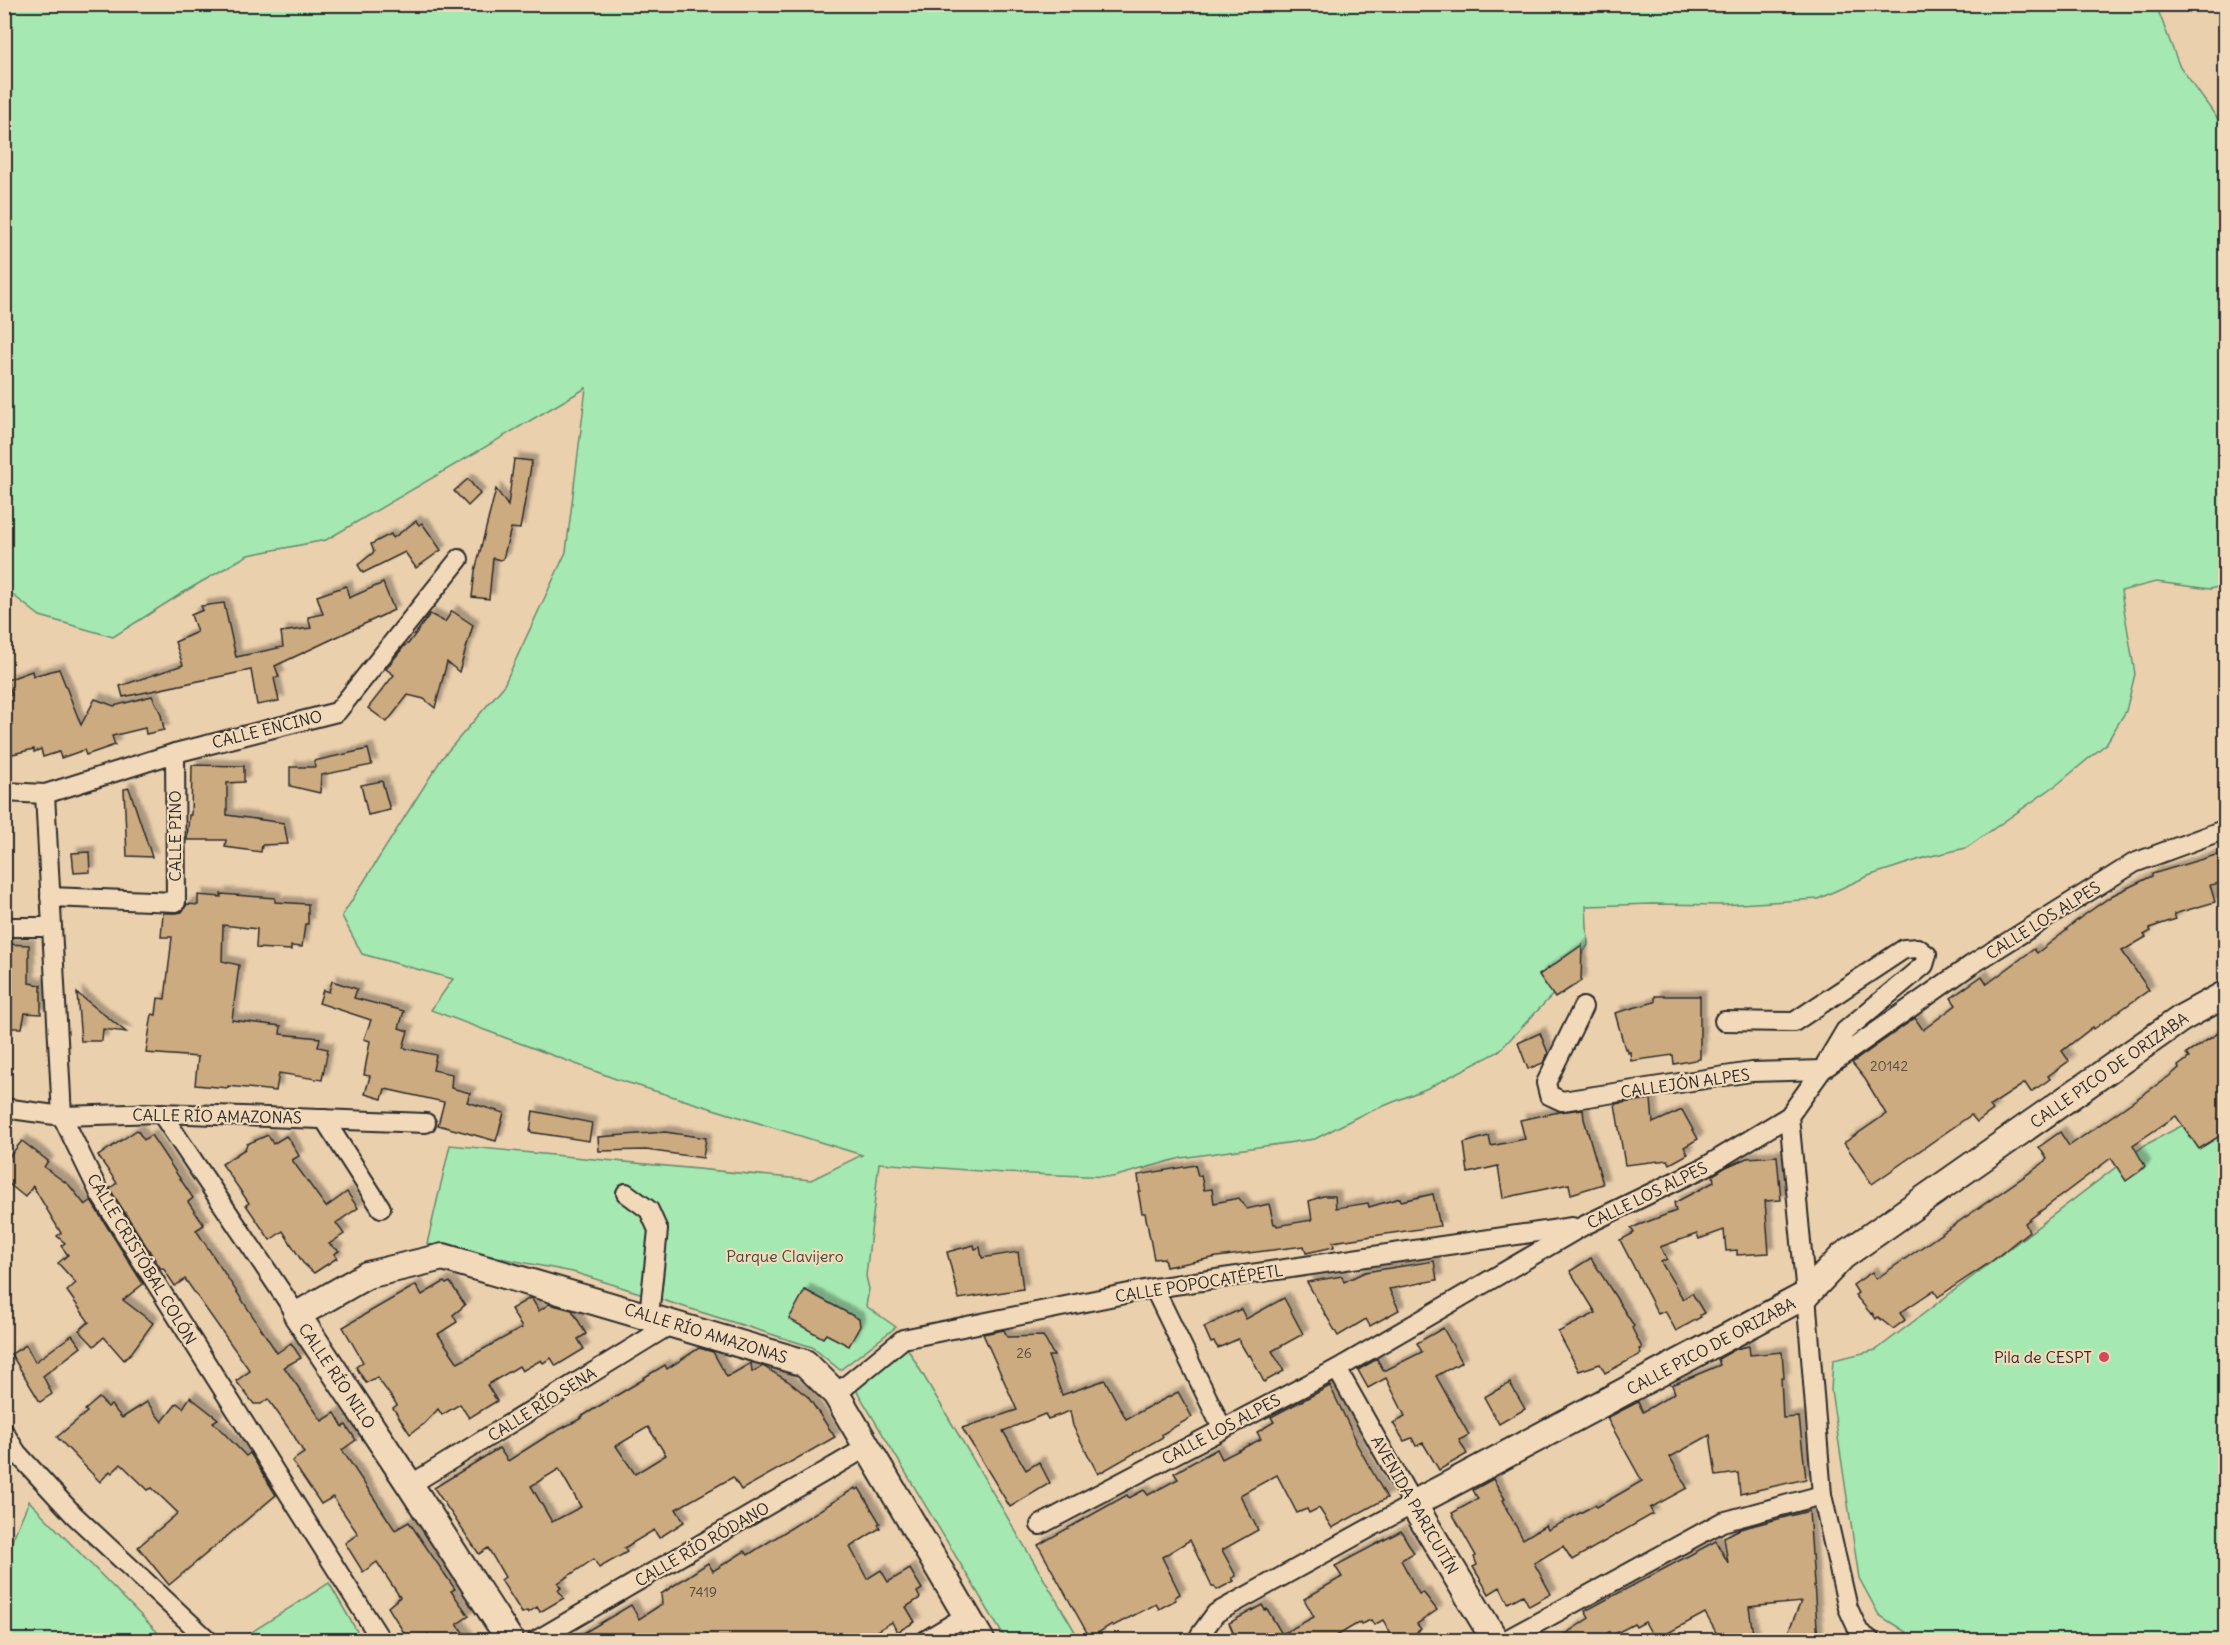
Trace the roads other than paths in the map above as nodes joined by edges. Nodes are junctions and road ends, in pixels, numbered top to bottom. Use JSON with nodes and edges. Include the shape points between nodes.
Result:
{"nodes":[{"id":1,"x":459,"y":559,"type":"dead end"},
{"id":2,"x":175,"y":753,"type":"junction"},
{"id":3,"x":4,"y":792,"type":"edge"},
{"id":4,"x":45,"y":794,"type":"junction"},
{"id":5,"x":2226,"y":829,"type":"edge"},
{"id":6,"x":50,"y":897,"type":"junction"},
{"id":7,"x":4,"y":927,"type":"edge"},
{"id":8,"x":51,"y":927,"type":"junction"},
{"id":9,"x":2226,"y":994,"type":"edge"},
{"id":10,"x":1582,"y":1007,"type":"dead end"},
{"id":11,"x":1724,"y":1021,"type":"dead end"},
{"id":12,"x":1822,"y":1070,"type":"junction"},
{"id":13,"x":4,"y":1108,"type":"edge"},
{"id":14,"x":161,"y":1113,"type":"junction"},
{"id":15,"x":62,"y":1116,"type":"junction"},
{"id":16,"x":1789,"y":1116,"type":"junction"},
{"id":17,"x":324,"y":1119,"type":"junction"},
{"id":18,"x":426,"y":1123,"type":"dead end"},
{"id":19,"x":626,"y":1193,"type":"dead end"},
{"id":20,"x":381,"y":1208,"type":"dead end"},
{"id":21,"x":1582,"y":1226,"type":"junction"},
{"id":22,"x":1154,"y":1288,"type":"junction"},
{"id":23,"x":1806,"y":1295,"type":"junction"},
{"id":24,"x":297,"y":1315,"type":"junction"},
{"id":25,"x":649,"y":1316,"type":"junction"},
{"id":26,"x":673,"y":1323,"type":"junction"},
{"id":27,"x":1337,"y":1369,"type":"junction"},
{"id":28,"x":836,"y":1394,"type":"junction"},
{"id":29,"x":1222,"y":1428,"type":"junction"},
{"id":30,"x":4,"y":1432,"type":"edge"},
{"id":31,"x":867,"y":1447,"type":"junction"},
{"id":32,"x":410,"y":1485,"type":"junction"},
{"id":33,"x":1822,"y":1495,"type":"junction"},
{"id":34,"x":1413,"y":1504,"type":"junction"},
{"id":35,"x":1040,"y":1525,"type":"dead end"},
{"id":36,"x":966,"y":1616,"type":"junction"},
{"id":37,"x":1199,"y":1638,"type":"edge"},
{"id":38,"x":208,"y":1641,"type":"edge"},
{"id":39,"x":381,"y":1641,"type":"edge"},
{"id":40,"x":510,"y":1641,"type":"edge"},
{"id":41,"x":537,"y":1641,"type":"edge"},
{"id":42,"x":926,"y":1641,"type":"edge"},
{"id":43,"x":981,"y":1641,"type":"edge"},
{"id":44,"x":1495,"y":1641,"type":"edge"},
{"id":45,"x":1506,"y":1641,"type":"edge"},
{"id":46,"x":1870,"y":1641,"type":"edge"}],
"edges":[{"from":1,"to":2,"type":"street","name":"CALLE ENCINO","via":[[337,712]]},
{"from":2,"to":4,"type":"street","name":"CALLE ENCINO"},
{"from":2,"to":6,"type":"street","name":"CALLE PINO","via":[[176,902]]},
{"from":3,"to":4,"type":"street"},
{"from":4,"to":6,"type":"street","name":"CALLE CRISTÓBAL COLÓN"},
{"from":5,"to":12,"type":"street","name":"CALLE LOS ALPES","via":[[2134,863],[1971,965]]},
{"from":6,"to":8,"type":"street","name":"CALLE CRISTÓBAL COLÓN"},
{"from":7,"to":8,"type":"street"},
{"from":8,"to":15,"type":"street","name":"CALLE CRISTÓBAL COLÓN"},
{"from":9,"to":23,"type":"street","name":"CALLE PICO DE ORIZABA","via":[[2182,1018],[1843,1256]]},
{"from":10,"to":12,"type":"street","name":"CALLEJÓN ALPES","via":[[1546,1083],[1550,1095],[1562,1101],[1751,1072]]},
{"from":11,"to":12,"type":"street","via":[[1794,1022],[1904,949],[1918,948],[1927,955],[1924,965],[1845,1031]]},
{"from":12,"to":16,"type":"street","name":"CALLE LOS ALPES"},
{"from":13,"to":15,"type":"street","name":"CALLE RÍO AMAZONAS"},
{"from":14,"to":15,"type":"street","name":"CALLE RÍO AMAZONAS"},
{"from":14,"to":17,"type":"street","name":"CALLE RÍO AMAZONAS"},
{"from":14,"to":24,"type":"street","name":"CALLE RÍO NILO"},
{"from":15,"to":39,"type":"street","name":"CALLE CRISTÓBAL COLÓN","via":[[100,1196]]},
{"from":16,"to":21,"type":"street","name":"CALLE LOS ALPES","via":[[1705,1167]]},
{"from":16,"to":23,"type":"street"},
{"from":17,"to":18,"type":"street"},
{"from":17,"to":20,"type":"street","name":"CALLE RÍO AMAZONAS"},
{"from":19,"to":25,"type":"street","via":[[649,1210],[658,1230]]},
{"from":21,"to":22,"type":"street","name":"CALLE POPOCATÉPETL"},
{"from":21,"to":27,"type":"street","name":"CALLE LOS ALPES"},
{"from":22,"to":28,"type":"street","name":"CALLE POPOCATÉPETL","via":[[903,1339]]},
{"from":22,"to":29,"type":"street"},
{"from":23,"to":33,"type":"street"},
{"from":23,"to":34,"type":"street","name":"CALLE PICO DE ORIZABA"},
{"from":24,"to":25,"type":"street","name":"CALLE RÍO AMAZONAS","via":[[367,1275],[443,1257]]},
{"from":24,"to":32,"type":"street","name":"CALLE RÍO NILO"},
{"from":25,"to":26,"type":"street","name":"CALLE RÍO AMAZONAS"},
{"from":26,"to":28,"type":"street","name":"CALLE RÍO AMAZONAS","via":[[805,1363]]},
{"from":26,"to":32,"type":"street","name":"CALLE RÍO SENA"},
{"from":27,"to":29,"type":"street","name":"CALLE LOS ALPES"},
{"from":27,"to":34,"type":"street","name":"AVENIDA PARICUTÍN"},
{"from":28,"to":31,"type":"street","name":"CALLE RÍO AMAZONAS"},
{"from":29,"to":35,"type":"street","name":"CALLE LOS ALPES"},
{"from":30,"to":38,"type":"street","via":[[17,1453],[74,1515]]},
{"from":31,"to":36,"type":"street","name":"CALLE RÍO AMAZONAS"},
{"from":31,"to":41,"type":"street","name":"CALLE RÍO RÓDANO"},
{"from":32,"to":40,"type":"street","name":"CALLE RÍO NILO"},
{"from":33,"to":45,"type":"street","via":[[1722,1522]]},
{"from":33,"to":46,"type":"street","via":[[1848,1608],[1859,1632]]},
{"from":34,"to":37,"type":"street","name":"CALLE PICO DE ORIZABA","via":[[1216,1614]]},
{"from":34,"to":44,"type":"street","name":"AVENIDA PARICUTÍN"},
{"from":36,"to":42,"type":"street"},
{"from":36,"to":43,"type":"street","name":"CALLE RÍO AMAZONAS"}]}
